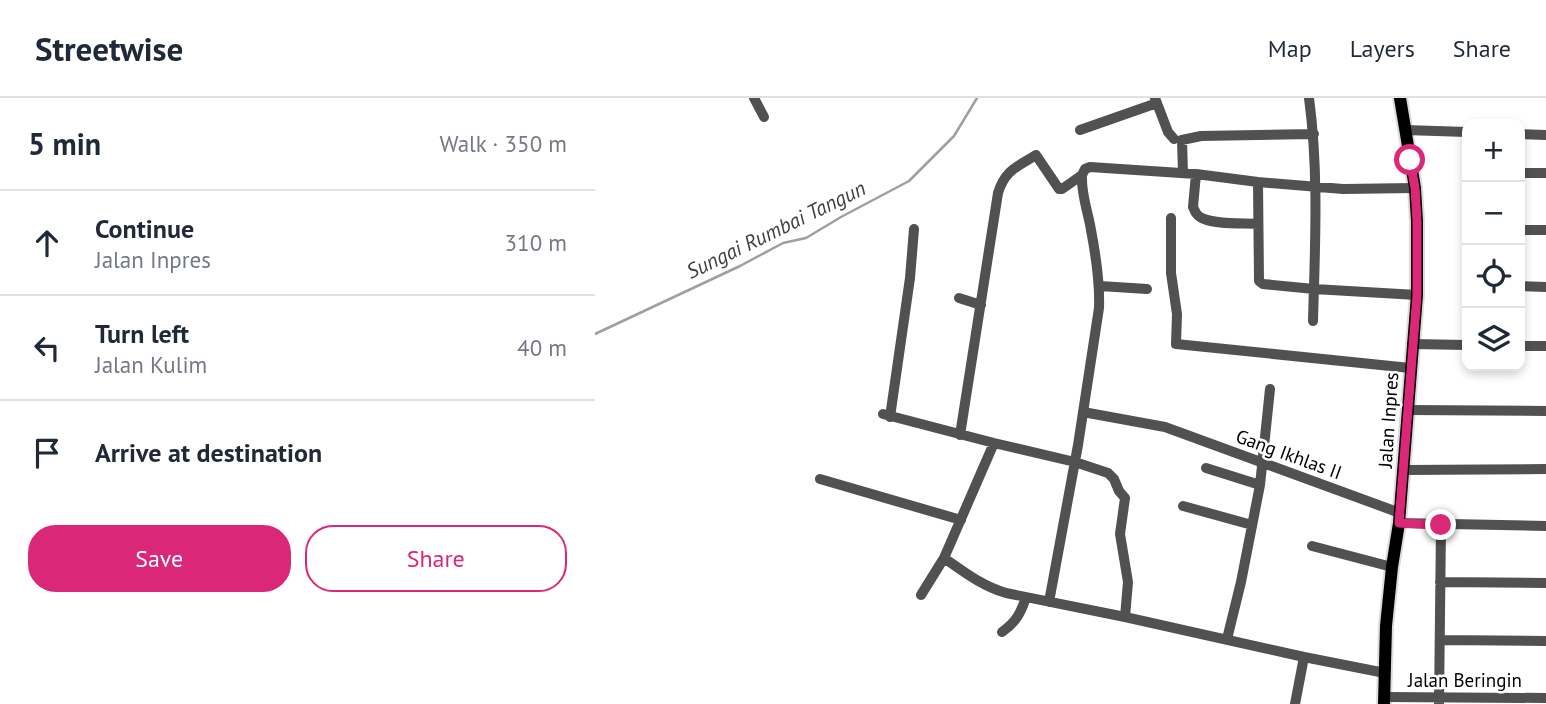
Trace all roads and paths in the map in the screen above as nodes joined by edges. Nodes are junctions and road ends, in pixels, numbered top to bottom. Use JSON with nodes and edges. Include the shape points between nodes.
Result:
{"nodes":[{"id":1,"x":754,"y":98,"type":"edge"},
{"id":2,"x":1309,"y":98,"type":"edge"},
{"id":3,"x":1400,"y":98,"type":"edge"},
{"id":4,"x":1156,"y":101,"type":"edge"},
{"id":5,"x":764,"y":117,"type":"dead end"},
{"id":6,"x":1080,"y":130,"type":"dead end"},
{"id":7,"x":1405,"y":130,"type":"junction"},
{"id":8,"x":1462,"y":132,"type":"edge"},
{"id":9,"x":1314,"y":134,"type":"junction"},
{"id":10,"x":1525,"y":134,"type":"edge"},
{"id":11,"x":1546,"y":135,"type":"edge"},
{"id":12,"x":1174,"y":139,"type":"dead end"},
{"id":13,"x":1183,"y":173,"type":"junction"},
{"id":14,"x":1525,"y":173,"type":"edge"},
{"id":15,"x":1546,"y":173,"type":"edge"},
{"id":16,"x":1196,"y":174,"type":"junction"},
{"id":17,"x":1082,"y":176,"type":"junction"},
{"id":18,"x":1258,"y":182,"type":"junction"},
{"id":19,"x":1316,"y":187,"type":"junction"},
{"id":20,"x":1415,"y":188,"type":"junction"},
{"id":21,"x":1171,"y":218,"type":"dead end"},
{"id":22,"x":1258,"y":224,"type":"junction"},
{"id":23,"x":915,"y":229,"type":"dead end"},
{"id":24,"x":1525,"y":230,"type":"edge"},
{"id":25,"x":1546,"y":230,"type":"edge"},
{"id":26,"x":1100,"y":286,"type":"junction"},
{"id":27,"x":1525,"y":286,"type":"edge"},
{"id":28,"x":1546,"y":286,"type":"edge"},
{"id":29,"x":1147,"y":289,"type":"dead end"},
{"id":30,"x":1314,"y":289,"type":"junction"},
{"id":31,"x":1417,"y":295,"type":"junction"},
{"id":32,"x":959,"y":298,"type":"dead end"},
{"id":33,"x":981,"y":304,"type":"junction"},
{"id":34,"x":1313,"y":321,"type":"dead end"},
{"id":35,"x":1412,"y":344,"type":"junction"},
{"id":36,"x":1462,"y":345,"type":"edge"},
{"id":37,"x":1525,"y":346,"type":"edge"},
{"id":38,"x":1546,"y":346,"type":"edge"},
{"id":39,"x":1410,"y":368,"type":"junction"},
{"id":40,"x":1270,"y":389,"type":"dead end"},
{"id":41,"x":1408,"y":410,"type":"junction"},
{"id":42,"x":1546,"y":411,"type":"edge"},
{"id":43,"x":1083,"y":412,"type":"junction"},
{"id":44,"x":960,"y":435,"type":"junction"},
{"id":45,"x":994,"y":443,"type":"junction"},
{"id":46,"x":1075,"y":462,"type":"junction"},
{"id":47,"x":1263,"y":462,"type":"junction"},
{"id":48,"x":1206,"y":468,"type":"dead end"},
{"id":49,"x":1546,"y":468,"type":"edge"},
{"id":50,"x":1404,"y":470,"type":"junction"},
{"id":51,"x":820,"y":478,"type":"dead end"},
{"id":52,"x":1260,"y":485,"type":"junction"},
{"id":53,"x":1183,"y":506,"type":"dead end"},
{"id":54,"x":1400,"y":518,"type":"junction"},
{"id":55,"x":961,"y":520,"type":"junction"},
{"id":56,"x":1252,"y":525,"type":"junction"},
{"id":57,"x":1441,"y":525,"type":"junction"},
{"id":58,"x":1546,"y":526,"type":"edge"},
{"id":59,"x":1313,"y":546,"type":"dead end"},
{"id":60,"x":944,"y":558,"type":"junction"},
{"id":61,"x":1392,"y":567,"type":"junction"},
{"id":62,"x":1440,"y":582,"type":"junction"},
{"id":63,"x":1546,"y":583,"type":"edge"},
{"id":64,"x":921,"y":595,"type":"dead end"},
{"id":65,"x":1026,"y":597,"type":"junction"},
{"id":66,"x":1049,"y":602,"type":"junction"},
{"id":67,"x":1125,"y":617,"type":"junction"},
{"id":68,"x":1002,"y":632,"type":"dead end"},
{"id":69,"x":1227,"y":639,"type":"junction"},
{"id":70,"x":1440,"y":640,"type":"junction"},
{"id":71,"x":1546,"y":641,"type":"edge"},
{"id":72,"x":1304,"y":657,"type":"junction"},
{"id":73,"x":1385,"y":673,"type":"junction"},
{"id":74,"x":1546,"y":698,"type":"edge"},
{"id":75,"x":1385,"y":701,"type":"edge"},
{"id":76,"x":1439,"y":701,"type":"edge"},
{"id":77,"x":1295,"y":704,"type":"edge"}],
"edges":[{"from":1,"to":5,"type":"street"},
{"from":2,"to":9,"type":"street"},
{"from":3,"to":7,"type":"main road","name":"Jalan Inpres"},
{"from":4,"to":6,"type":"street"},
{"from":4,"to":12,"type":"street"},
{"from":7,"to":8,"type":"street"},
{"from":7,"to":20,"type":"main road","name":"Jalan Inpres"},
{"from":9,"to":13,"type":"street","via":[[1181,140]]},
{"from":9,"to":19,"type":"street"},
{"from":10,"to":11,"type":"street"},
{"from":13,"to":16,"type":"street"},
{"from":13,"to":17,"type":"street","via":[[1090,167]]},
{"from":14,"to":15,"type":"street"},
{"from":16,"to":18,"type":"street"},
{"from":16,"to":22,"type":"street","via":[[1193,207],[1200,217]]},
{"from":17,"to":26,"type":"street"},
{"from":17,"to":33,"type":"street","via":[[1059,189],[1036,155],[1003,178]]},
{"from":18,"to":19,"type":"street"},
{"from":18,"to":22,"type":"street"},
{"from":19,"to":20,"type":"street"},
{"from":19,"to":30,"type":"street"},
{"from":20,"to":31,"type":"main road","name":"Jalan Inpres"},
{"from":21,"to":39,"type":"street","via":[[1176,344]]},
{"from":22,"to":30,"type":"street","via":[[1259,281]]},
{"from":23,"to":44,"type":"street","via":[[887,415]]},
{"from":24,"to":25,"type":"street"},
{"from":26,"to":29,"type":"street"},
{"from":26,"to":43,"type":"street"},
{"from":27,"to":28,"type":"street"},
{"from":30,"to":31,"type":"street"},
{"from":30,"to":34,"type":"street"},
{"from":31,"to":35,"type":"main road","name":"Jalan Inpres"},
{"from":32,"to":33,"type":"street"},
{"from":33,"to":44,"type":"street"},
{"from":35,"to":36,"type":"street"},
{"from":35,"to":39,"type":"main road","name":"Jalan Inpres"},
{"from":37,"to":38,"type":"street"},
{"from":39,"to":41,"type":"main road","name":"Jalan Inpres"},
{"from":40,"to":47,"type":"street"},
{"from":41,"to":42,"type":"street"},
{"from":41,"to":50,"type":"main road","name":"Jalan Inpres"},
{"from":43,"to":46,"type":"street"},
{"from":43,"to":47,"type":"street","name":"Gang Ikhlas II","via":[[1162,427]]},
{"from":44,"to":45,"type":"street"},
{"from":45,"to":46,"type":"street"},
{"from":45,"to":55,"type":"street"},
{"from":46,"to":66,"type":"street"},
{"from":46,"to":67,"type":"street","via":[[1108,473],[1125,498],[1120,534],[1128,582]]},
{"from":47,"to":52,"type":"street"},
{"from":47,"to":54,"type":"street","name":"Gang Ikhlas II"},
{"from":48,"to":52,"type":"street"},
{"from":49,"to":50,"type":"street"},
{"from":50,"to":54,"type":"main road","name":"Jalan Inpres"},
{"from":51,"to":55,"type":"street"},
{"from":52,"to":56,"type":"street"},
{"from":53,"to":56,"type":"street"},
{"from":54,"to":57,"type":"street","name":"Gang Ikhlas II"},
{"from":54,"to":61,"type":"main road","name":"Jalan Inpres"},
{"from":55,"to":60,"type":"street"},
{"from":56,"to":69,"type":"street"},
{"from":57,"to":58,"type":"street","name":"Gang Ikhlas II"},
{"from":57,"to":62,"type":"street"},
{"from":59,"to":61,"type":"street"},
{"from":60,"to":64,"type":"street"},
{"from":60,"to":65,"type":"street","via":[[992,589]]},
{"from":61,"to":73,"type":"main road","name":"Jalan Inpres"},
{"from":62,"to":63,"type":"street"},
{"from":62,"to":70,"type":"street"},
{"from":65,"to":66,"type":"street"},
{"from":65,"to":68,"type":"street","via":[[1015,622]]},
{"from":66,"to":67,"type":"street"},
{"from":67,"to":69,"type":"street"},
{"from":69,"to":72,"type":"street"},
{"from":70,"to":71,"type":"street"},
{"from":70,"to":76,"type":"street"},
{"from":72,"to":73,"type":"street"},
{"from":72,"to":77,"type":"street"},
{"from":73,"to":75,"type":"main road","name":"Jalan Inpres"},
{"from":74,"to":76,"type":"street","name":"Jalan Beringin"},
{"from":75,"to":76,"type":"street","name":"Jalan Beringin"}]}
